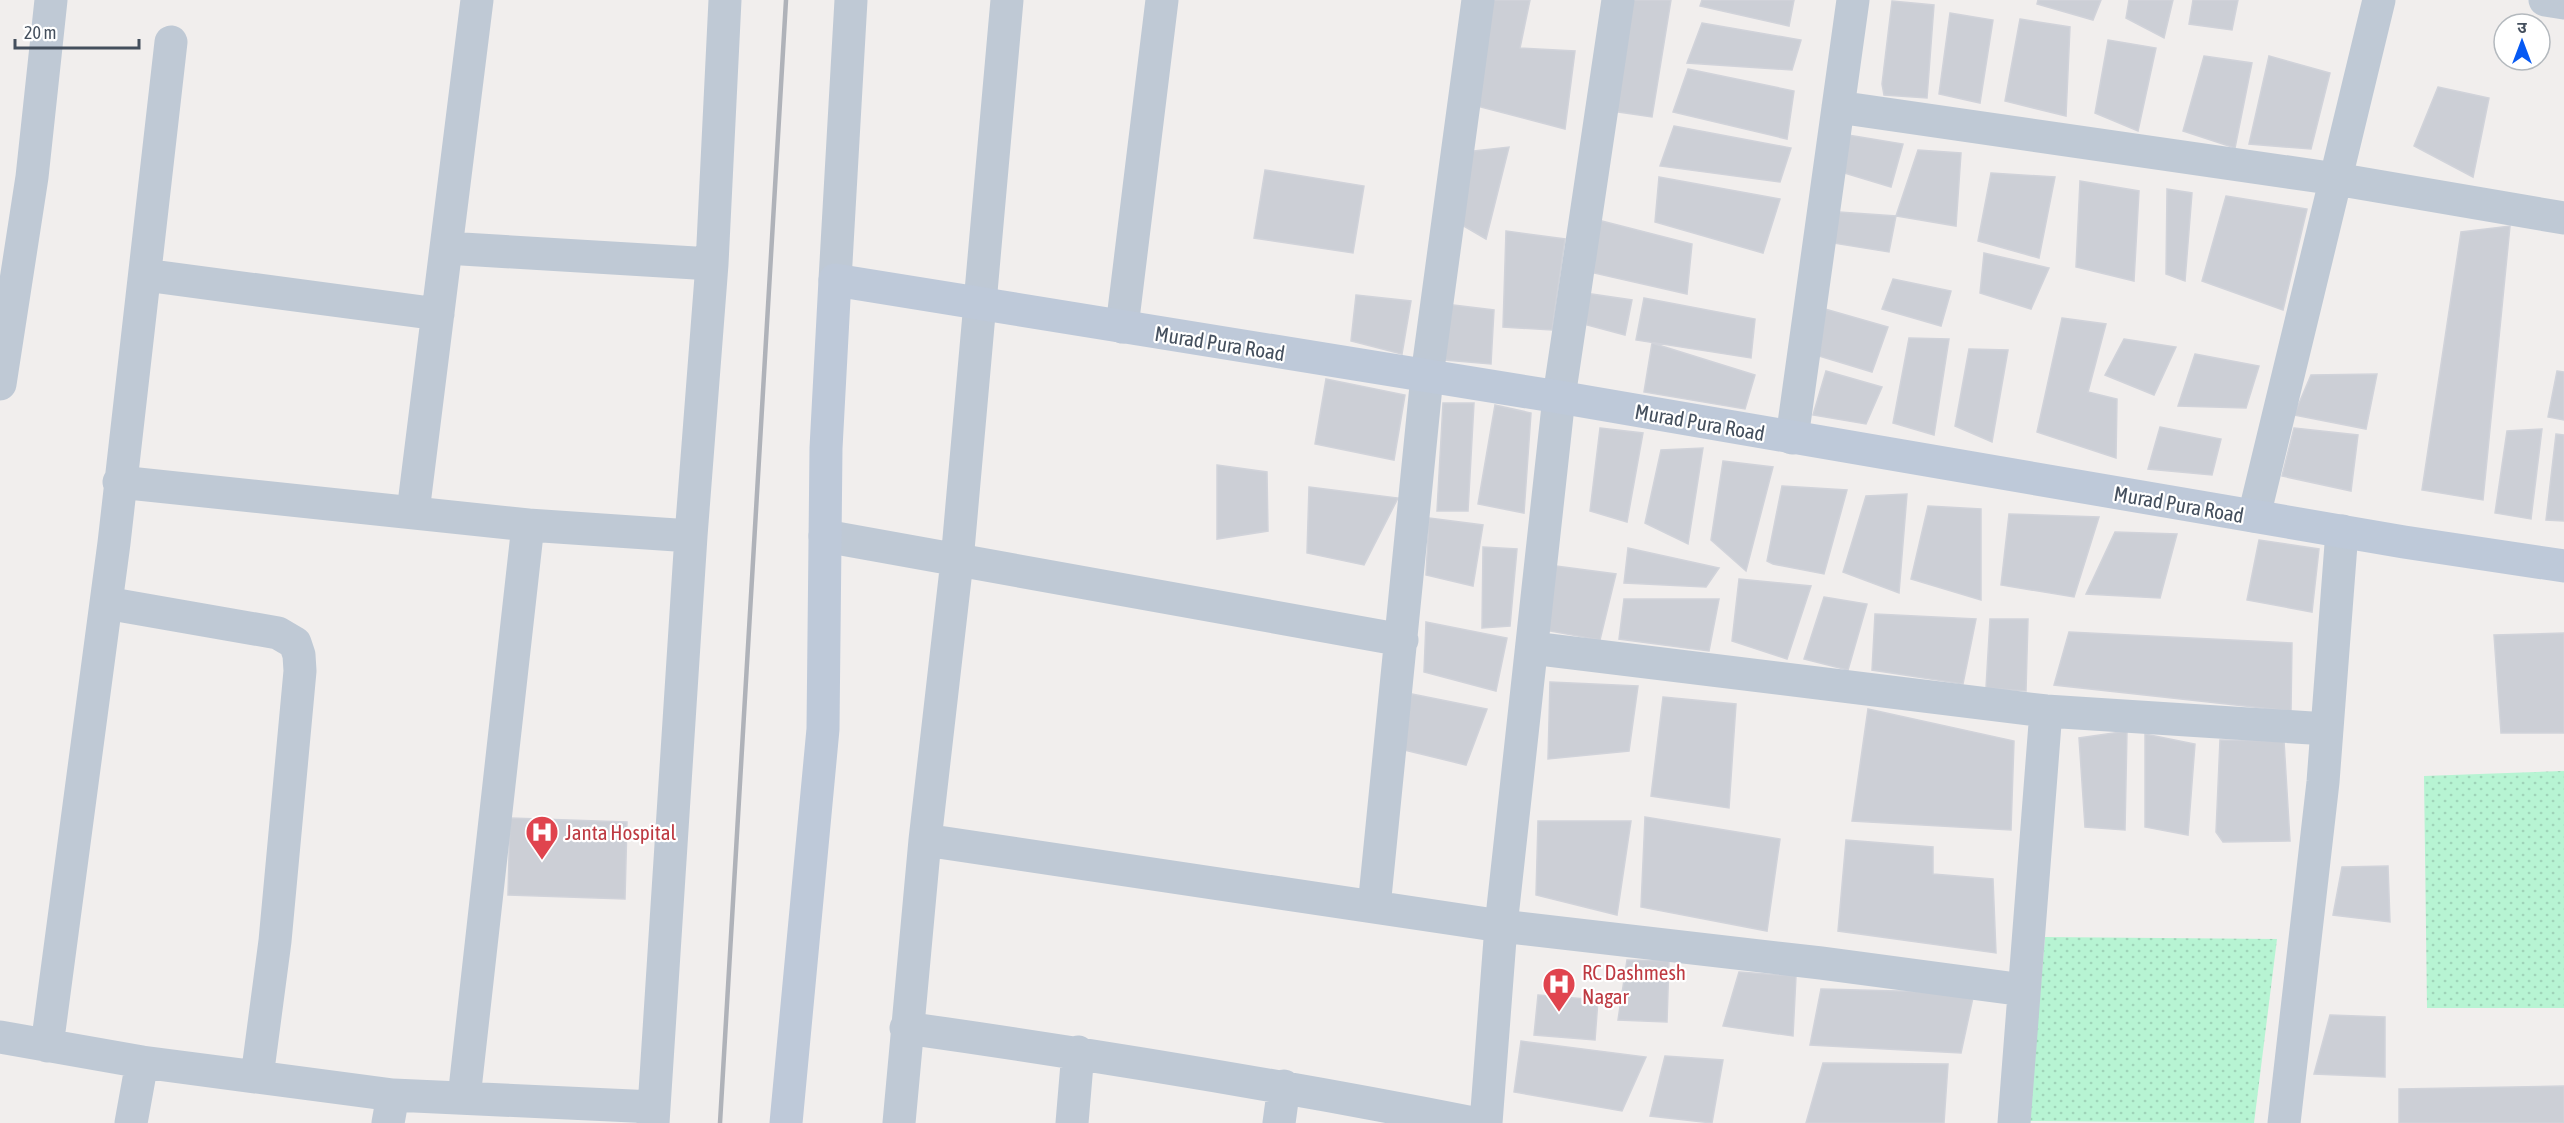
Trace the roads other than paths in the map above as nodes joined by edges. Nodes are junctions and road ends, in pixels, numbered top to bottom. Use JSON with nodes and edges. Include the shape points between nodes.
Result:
{"nodes":[{"id":1,"x":51,"y":0,"type":"edge"},
{"id":2,"x":477,"y":0,"type":"edge"},
{"id":3,"x":725,"y":0,"type":"edge"},
{"id":4,"x":851,"y":0,"type":"edge"},
{"id":5,"x":1007,"y":0,"type":"edge"},
{"id":6,"x":1162,"y":0,"type":"edge"},
{"id":7,"x":1478,"y":0,"type":"edge"},
{"id":8,"x":1618,"y":0,"type":"edge"},
{"id":9,"x":1853,"y":0,"type":"edge"},
{"id":10,"x":2379,"y":0,"type":"edge"},
{"id":11,"x":2545,"y":0,"type":"edge"},
{"id":12,"x":2564,"y":3,"type":"edge"},
{"id":13,"x":171,"y":42,"type":"dead end"},
{"id":14,"x":1838,"y":107,"type":"junction"},
{"id":15,"x":2336,"y":179,"type":"junction"},
{"id":16,"x":2564,"y":218,"type":"edge"},
{"id":17,"x":446,"y":248,"type":"junction"},
{"id":18,"x":712,"y":264,"type":"junction"},
{"id":19,"x":144,"y":275,"type":"junction"},
{"id":20,"x":835,"y":280,"type":"junction"},
{"id":21,"x":979,"y":303,"type":"junction"},
{"id":22,"x":438,"y":314,"type":"junction"},
{"id":23,"x":1122,"y":327,"type":"junction"},
{"id":24,"x":1427,"y":376,"type":"junction"},
{"id":25,"x":0,"y":384,"type":"edge"},
{"id":26,"x":1559,"y":397,"type":"junction"},
{"id":27,"x":1792,"y":438,"type":"junction"},
{"id":28,"x":119,"y":482,"type":"junction"},
{"id":29,"x":413,"y":512,"type":"junction"},
{"id":30,"x":2254,"y":516,"type":"junction"},
{"id":31,"x":528,"y":525,"type":"junction"},
{"id":32,"x":2342,"y":531,"type":"junction"},
{"id":33,"x":691,"y":536,"type":"junction"},
{"id":34,"x":825,"y":536,"type":"junction"},
{"id":35,"x":957,"y":561,"type":"junction"},
{"id":36,"x":2564,"y":566,"type":"edge"},
{"id":37,"x":106,"y":603,"type":"junction"},
{"id":38,"x":1402,"y":640,"type":"junction"},
{"id":39,"x":1532,"y":648,"type":"junction"},
{"id":40,"x":2046,"y":711,"type":"junction"},
{"id":41,"x":2327,"y":729,"type":"junction"},
{"id":42,"x":925,"y":840,"type":"junction"},
{"id":43,"x":1374,"y":907,"type":"junction"},
{"id":44,"x":1501,"y":926,"type":"junction"},
{"id":45,"x":2024,"y":990,"type":"junction"},
{"id":46,"x":906,"y":1028,"type":"junction"},
{"id":47,"x":0,"y":1037,"type":"edge"},
{"id":48,"x":47,"y":1046,"type":"junction"},
{"id":49,"x":1078,"y":1052,"type":"junction"},
{"id":50,"x":142,"y":1062,"type":"junction"},
{"id":51,"x":257,"y":1077,"type":"junction"},
{"id":52,"x":1284,"y":1086,"type":"junction"},
{"id":53,"x":464,"y":1098,"type":"junction"},
{"id":54,"x":391,"y":1109,"type":"edge"},
{"id":55,"x":653,"y":1115,"type":"edge"},
{"id":56,"x":132,"y":1123,"type":"edge"},
{"id":57,"x":786,"y":1123,"type":"edge"},
{"id":58,"x":899,"y":1123,"type":"edge"},
{"id":59,"x":1072,"y":1123,"type":"edge"},
{"id":60,"x":1279,"y":1123,"type":"edge"},
{"id":61,"x":1473,"y":1123,"type":"edge"},
{"id":62,"x":1486,"y":1123,"type":"edge"},
{"id":63,"x":2014,"y":1123,"type":"edge"},
{"id":64,"x":2284,"y":1123,"type":"edge"}],
"edges":[{"from":1,"to":25,"type":"street","via":[[32,177]]},
{"from":2,"to":17,"type":"street"},
{"from":3,"to":18,"type":"street"},
{"from":4,"to":20,"type":"street"},
{"from":5,"to":21,"type":"street"},
{"from":6,"to":23,"type":"street"},
{"from":7,"to":24,"type":"street"},
{"from":8,"to":26,"type":"street"},
{"from":9,"to":14,"type":"street"},
{"from":10,"to":15,"type":"street"},
{"from":11,"to":12,"type":"street"},
{"from":13,"to":19,"type":"street"},
{"from":14,"to":15,"type":"street"},
{"from":14,"to":27,"type":"street"},
{"from":15,"to":16,"type":"street"},
{"from":15,"to":30,"type":"street"},
{"from":17,"to":18,"type":"street"},
{"from":17,"to":22,"type":"street"},
{"from":18,"to":33,"type":"street"},
{"from":19,"to":22,"type":"street"},
{"from":19,"to":28,"type":"street"},
{"from":20,"to":21,"type":"street","name":"Murad Pura Road"},
{"from":20,"to":34,"type":"street"},
{"from":21,"to":23,"type":"street","name":"Murad Pura Road"},
{"from":21,"to":35,"type":"street"},
{"from":22,"to":29,"type":"street"},
{"from":23,"to":24,"type":"street","name":"Murad Pura Road"},
{"from":24,"to":26,"type":"street","name":"Murad Pura Road"},
{"from":24,"to":38,"type":"street"},
{"from":26,"to":27,"type":"street","name":"Murad Pura Road"},
{"from":26,"to":39,"type":"street"},
{"from":27,"to":30,"type":"street","name":"Murad Pura Road"},
{"from":28,"to":29,"type":"street"},
{"from":28,"to":37,"type":"street"},
{"from":29,"to":31,"type":"street"},
{"from":30,"to":32,"type":"street","name":"Murad Pura Road"},
{"from":31,"to":33,"type":"street"},
{"from":31,"to":53,"type":"street"},
{"from":32,"to":36,"type":"street","name":"Murad Pura Road"},
{"from":32,"to":41,"type":"street"},
{"from":33,"to":55,"type":"street"},
{"from":34,"to":35,"type":"street"},
{"from":34,"to":57,"type":"street","via":[[823,729]]},
{"from":35,"to":38,"type":"street"},
{"from":35,"to":42,"type":"street"},
{"from":37,"to":48,"type":"street"},
{"from":37,"to":51,"type":"street","via":[[278,633],[295,643],[299,655],[275,941]]},
{"from":38,"to":43,"type":"street"},
{"from":39,"to":40,"type":"street"},
{"from":39,"to":44,"type":"street"},
{"from":40,"to":41,"type":"street"},
{"from":40,"to":45,"type":"street"},
{"from":41,"to":64,"type":"street"},
{"from":42,"to":43,"type":"street"},
{"from":42,"to":46,"type":"street"},
{"from":43,"to":44,"type":"street"},
{"from":44,"to":45,"type":"street"},
{"from":44,"to":62,"type":"street"},
{"from":45,"to":63,"type":"street"},
{"from":46,"to":49,"type":"street"},
{"from":46,"to":58,"type":"street"},
{"from":47,"to":48,"type":"street"},
{"from":48,"to":50,"type":"street"},
{"from":49,"to":52,"type":"street"},
{"from":49,"to":59,"type":"street"},
{"from":50,"to":51,"type":"street"},
{"from":50,"to":56,"type":"street"},
{"from":51,"to":54,"type":"street"},
{"from":52,"to":60,"type":"street"},
{"from":52,"to":61,"type":"street"},
{"from":53,"to":54,"type":"street"},
{"from":53,"to":55,"type":"street"}]}
